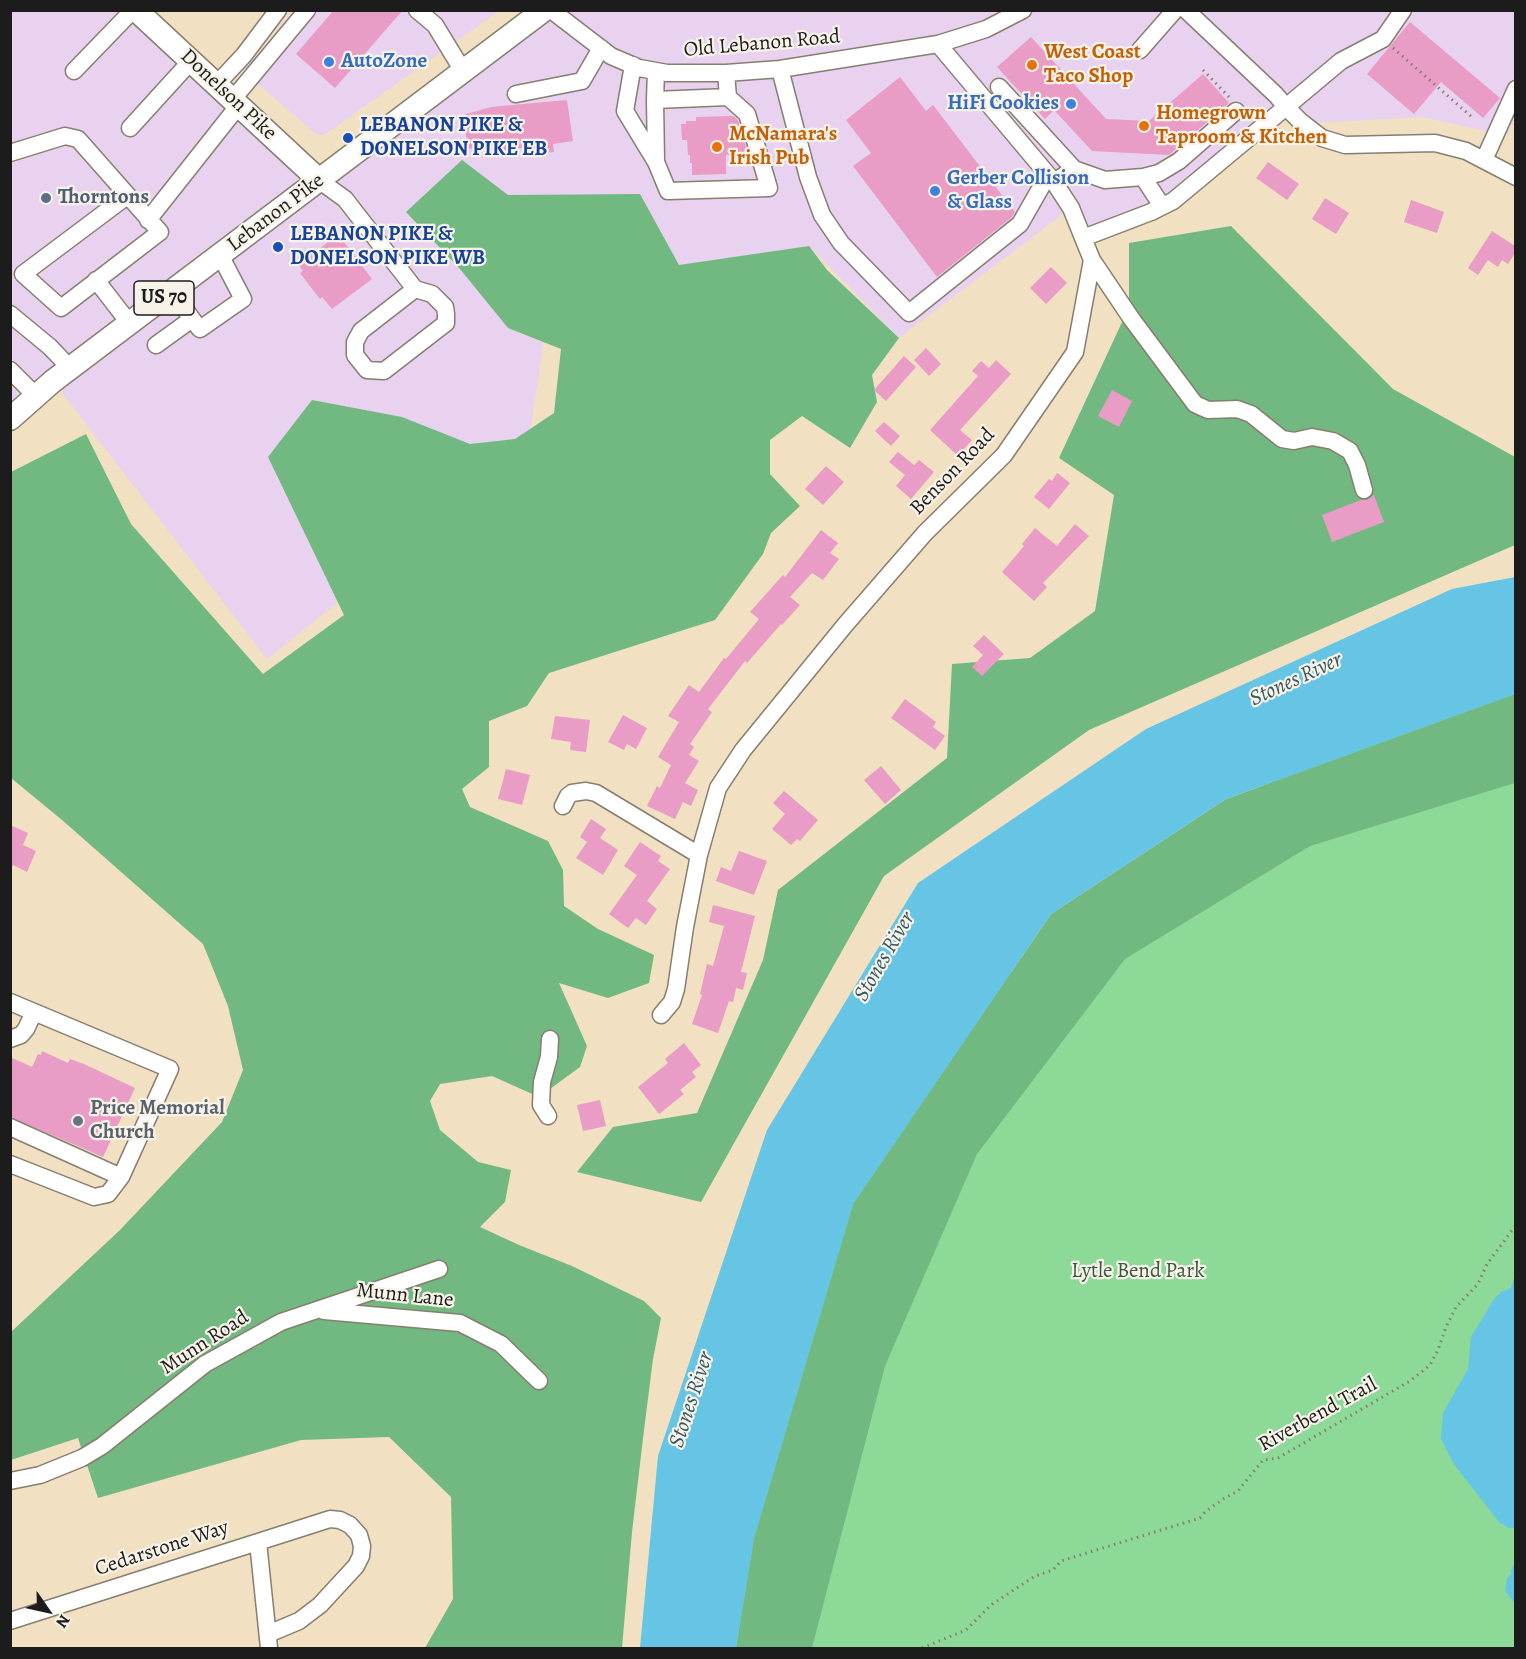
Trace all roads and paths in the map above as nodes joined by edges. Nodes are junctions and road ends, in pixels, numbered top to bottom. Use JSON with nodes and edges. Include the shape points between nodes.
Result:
{"nodes":[{"id":1,"x":134,"y":10,"type":"edge"},
{"id":2,"x":278,"y":10,"type":"edge"},
{"id":3,"x":307,"y":10,"type":"edge"},
{"id":4,"x":417,"y":10,"type":"edge"},
{"id":5,"x":544,"y":10,"type":"edge"},
{"id":6,"x":551,"y":10,"type":"edge"},
{"id":7,"x":1023,"y":10,"type":"edge"},
{"id":8,"x":1175,"y":10,"type":"edge"},
{"id":9,"x":1186,"y":10,"type":"edge"},
{"id":10,"x":1403,"y":10,"type":"edge"},
{"id":11,"x":1387,"y":43,"type":"dead end"},
{"id":12,"x":939,"y":44,"type":"junction"},
{"id":13,"x":602,"y":48,"type":"junction"},
{"id":14,"x":1140,"y":50,"type":"dead end"},
{"id":15,"x":191,"y":61,"type":"junction"},
{"id":16,"x":633,"y":65,"type":"junction"},
{"id":17,"x":780,"y":69,"type":"junction"},
{"id":18,"x":1203,"y":70,"type":"dead end"},
{"id":19,"x":74,"y":71,"type":"dead end"},
{"id":20,"x":463,"y":71,"type":"junction"},
{"id":21,"x":656,"y":71,"type":"junction"},
{"id":22,"x":726,"y":73,"type":"junction"},
{"id":23,"x":999,"y":87,"type":"dead end"},
{"id":24,"x":1515,"y":89,"type":"edge"},
{"id":25,"x":516,"y":94,"type":"dead end"},
{"id":26,"x":229,"y":96,"type":"junction"},
{"id":27,"x":728,"y":97,"type":"junction"},
{"id":28,"x":655,"y":100,"type":"junction"},
{"id":29,"x":1233,"y":105,"type":"joint"},
{"id":30,"x":1286,"y":107,"type":"junction"},
{"id":31,"x":1473,"y":118,"type":"dead end"},
{"id":32,"x":130,"y":128,"type":"dead end"},
{"id":33,"x":10,"y":153,"type":"edge"},
{"id":34,"x":1484,"y":160,"type":"junction"},
{"id":35,"x":656,"y":162,"type":"junction"},
{"id":36,"x":1074,"y":169,"type":"junction"},
{"id":37,"x":1143,"y":177,"type":"junction"},
{"id":38,"x":1515,"y":177,"type":"edge"},
{"id":39,"x":1051,"y":179,"type":"junction"},
{"id":40,"x":320,"y":181,"type":"junction"},
{"id":41,"x":127,"y":196,"type":"junction"},
{"id":42,"x":1162,"y":206,"type":"junction"},
{"id":43,"x":148,"y":220,"type":"junction"},
{"id":44,"x":1083,"y":238,"type":"junction"},
{"id":45,"x":220,"y":255,"type":"junction"},
{"id":46,"x":1092,"y":260,"type":"junction"},
{"id":47,"x":96,"y":280,"type":"junction"},
{"id":48,"x":415,"y":289,"type":"junction"},
{"id":49,"x":172,"y":291,"type":"junction"},
{"id":50,"x":10,"y":314,"type":"edge"},
{"id":51,"x":192,"y":320,"type":"junction"},
{"id":52,"x":130,"y":324,"type":"junction"},
{"id":53,"x":156,"y":345,"type":"dead end"},
{"id":54,"x":70,"y":368,"type":"junction"},
{"id":55,"x":10,"y":370,"type":"edge"},
{"id":56,"x":36,"y":396,"type":"junction"},
{"id":57,"x":10,"y":419,"type":"edge"},
{"id":58,"x":1364,"y":490,"type":"dead end"},
{"id":59,"x":563,"y":806,"type":"dead end"},
{"id":60,"x":699,"y":855,"type":"junction"},
{"id":61,"x":10,"y":1002,"type":"edge"},
{"id":62,"x":34,"y":1012,"type":"junction"},
{"id":63,"x":661,"y":1015,"type":"dead end"},
{"id":64,"x":10,"y":1039,"type":"edge"},
{"id":65,"x":550,"y":1039,"type":"dead end"},
{"id":66,"x":548,"y":1116,"type":"dead end"},
{"id":67,"x":10,"y":1127,"type":"edge"},
{"id":68,"x":10,"y":1164,"type":"edge"},
{"id":69,"x":121,"y":1177,"type":"junction"},
{"id":70,"x":1515,"y":1225,"type":"edge"},
{"id":71,"x":439,"y":1269,"type":"dead end"},
{"id":72,"x":320,"y":1310,"type":"junction"},
{"id":73,"x":539,"y":1381,"type":"dead end"},
{"id":74,"x":10,"y":1481,"type":"edge"},
{"id":75,"x":258,"y":1542,"type":"junction"},
{"id":76,"x":10,"y":1621,"type":"edge"},
{"id":77,"x":269,"y":1642,"type":"edge"},
{"id":78,"x":922,"y":1648,"type":"edge"}],
"edges":[{"from":1,"to":15,"type":"main road","name":"Donelson Pike"},
{"from":1,"to":19,"type":"street"},
{"from":2,"to":26,"type":"street","via":[[244,55]]},
{"from":3,"to":26,"type":"street"},
{"from":4,"to":20,"type":"street","via":[[435,25]]},
{"from":5,"to":20,"type":"main road","name":"Lebanon Pike","number":"US 70"},
{"from":6,"to":13,"type":"street","name":"Old Lebanon Road"},
{"from":7,"to":12,"type":"street","name":"Old Lebanon Road","via":[[986,29]]},
{"from":8,"to":14,"type":"street"},
{"from":9,"to":30,"type":"street"},
{"from":10,"to":30,"type":"street","via":[[1383,39],[1341,61]]},
{"from":11,"to":31,"type":"path"},
{"from":12,"to":17,"type":"street","name":"Old Lebanon Road"},
{"from":12,"to":39,"type":"street"},
{"from":13,"to":16,"type":"street","name":"Old Lebanon Road"},
{"from":13,"to":25,"type":"street","via":[[582,81]]},
{"from":15,"to":26,"type":"main road","name":"Donelson Pike"},
{"from":15,"to":32,"type":"street"},
{"from":16,"to":21,"type":"street","name":"Old Lebanon Road"},
{"from":16,"to":35,"type":"street","via":[[625,111]]},
{"from":17,"to":22,"type":"street","name":"Old Lebanon Road"},
{"from":17,"to":39,"type":"street","via":[[822,215],[841,243],[909,313],[1020,224]]},
{"from":18,"to":29,"type":"path"},
{"from":20,"to":40,"type":"main road","name":"Lebanon Pike","number":"US 70"},
{"from":21,"to":22,"type":"street","name":"Old Lebanon Road"},
{"from":21,"to":28,"type":"street"},
{"from":22,"to":27,"type":"street"},
{"from":23,"to":36,"type":"street"},
{"from":24,"to":34,"type":"street"},
{"from":26,"to":40,"type":"main road","name":"Donelson Pike"},
{"from":26,"to":43,"type":"street"},
{"from":27,"to":28,"type":"street"},
{"from":27,"to":35,"type":"street","via":[[747,114],[769,188],[668,191]]},
{"from":28,"to":35,"type":"street"},
{"from":29,"to":37,"type":"street","via":[[1179,161]]},
{"from":30,"to":34,"type":"street","via":[[1322,138],[1345,145],[1435,143]]},
{"from":30,"to":42,"type":"street"},
{"from":33,"to":41,"type":"street","via":[[65,136],[78,139]]},
{"from":34,"to":38,"type":"street"},
{"from":36,"to":37,"type":"street","via":[[1105,180]]},
{"from":36,"to":39,"type":"street"},
{"from":37,"to":42,"type":"street"},
{"from":39,"to":44,"type":"street","via":[[1071,208]]},
{"from":40,"to":45,"type":"main road","name":"Lebanon Pike","number":"US 70"},
{"from":40,"to":48,"type":"street","via":[[345,198]]},
{"from":41,"to":43,"type":"street"},
{"from":41,"to":47,"type":"street","via":[[23,274],[61,308]]},
{"from":42,"to":44,"type":"street"},
{"from":43,"to":47,"type":"street","via":[[160,232]]},
{"from":44,"to":46,"type":"street"},
{"from":45,"to":49,"type":"main road","name":"Lebanon Pike","number":"US 70"},
{"from":45,"to":51,"type":"street","via":[[243,299],[200,329]]},
{"from":46,"to":58,"type":"street","via":[[1195,404],[1208,410],[1237,409],[1251,414],[1282,439],[1312,437],[1333,441],[1350,451]]},
{"from":46,"to":60,"type":"street","name":"Benson Road","via":[[1075,352],[1004,455],[925,533],[743,750],[718,788]]},
{"from":47,"to":52,"type":"street"},
{"from":48,"to":48,"type":"street","via":[[439,300],[445,307],[446,323],[384,371],[367,370],[355,355],[355,342],[361,331]]},
{"from":49,"to":51,"type":"street"},
{"from":49,"to":52,"type":"main road","name":"Lebanon Pike","number":"US 70"},
{"from":50,"to":54,"type":"street"},
{"from":51,"to":53,"type":"street"},
{"from":52,"to":54,"type":"main road","name":"Lebanon Pike","number":"US 70"},
{"from":54,"to":56,"type":"main road","name":"Lebanon Pike","number":"US 70"},
{"from":55,"to":56,"type":"street"},
{"from":56,"to":57,"type":"main road","name":"Lebanon Pike","number":"US 70"},
{"from":59,"to":60,"type":"street","via":[[572,793],[596,793]]},
{"from":60,"to":63,"type":"street","name":"Benson Road","via":[[676,989],[672,1002]]},
{"from":61,"to":62,"type":"street"},
{"from":62,"to":64,"type":"street","via":[[21,1035]]},
{"from":62,"to":69,"type":"street","via":[[170,1069]]},
{"from":65,"to":66,"type":"street","via":[[541,1105]]},
{"from":67,"to":69,"type":"street"},
{"from":68,"to":69,"type":"street","via":[[94,1197],[108,1194]]},
{"from":70,"to":78,"type":"path","name":"Riverbend Trail","via":[[1487,1264],[1478,1284],[1456,1307],[1430,1365],[1410,1381],[1278,1458],[1263,1460],[1238,1491],[1200,1518],[1061,1561],[1053,1570],[1035,1576],[991,1605],[966,1630]]},
{"from":71,"to":72,"type":"street","name":"Munn Road"},
{"from":72,"to":73,"type":"street","name":"Munn Lane","via":[[460,1323],[501,1344]]},
{"from":72,"to":74,"type":"street","name":"Munn Road","via":[[281,1322],[205,1364],[82,1458],[40,1475]]},
{"from":75,"to":76,"type":"street","name":"Cedarstone Way"},
{"from":75,"to":77,"type":"street","name":"Cedarstone Way"},
{"from":75,"to":77,"type":"street","name":"Cedarstone Way","via":[[330,1519],[350,1525],[362,1546],[356,1566],[320,1605]]}]}
